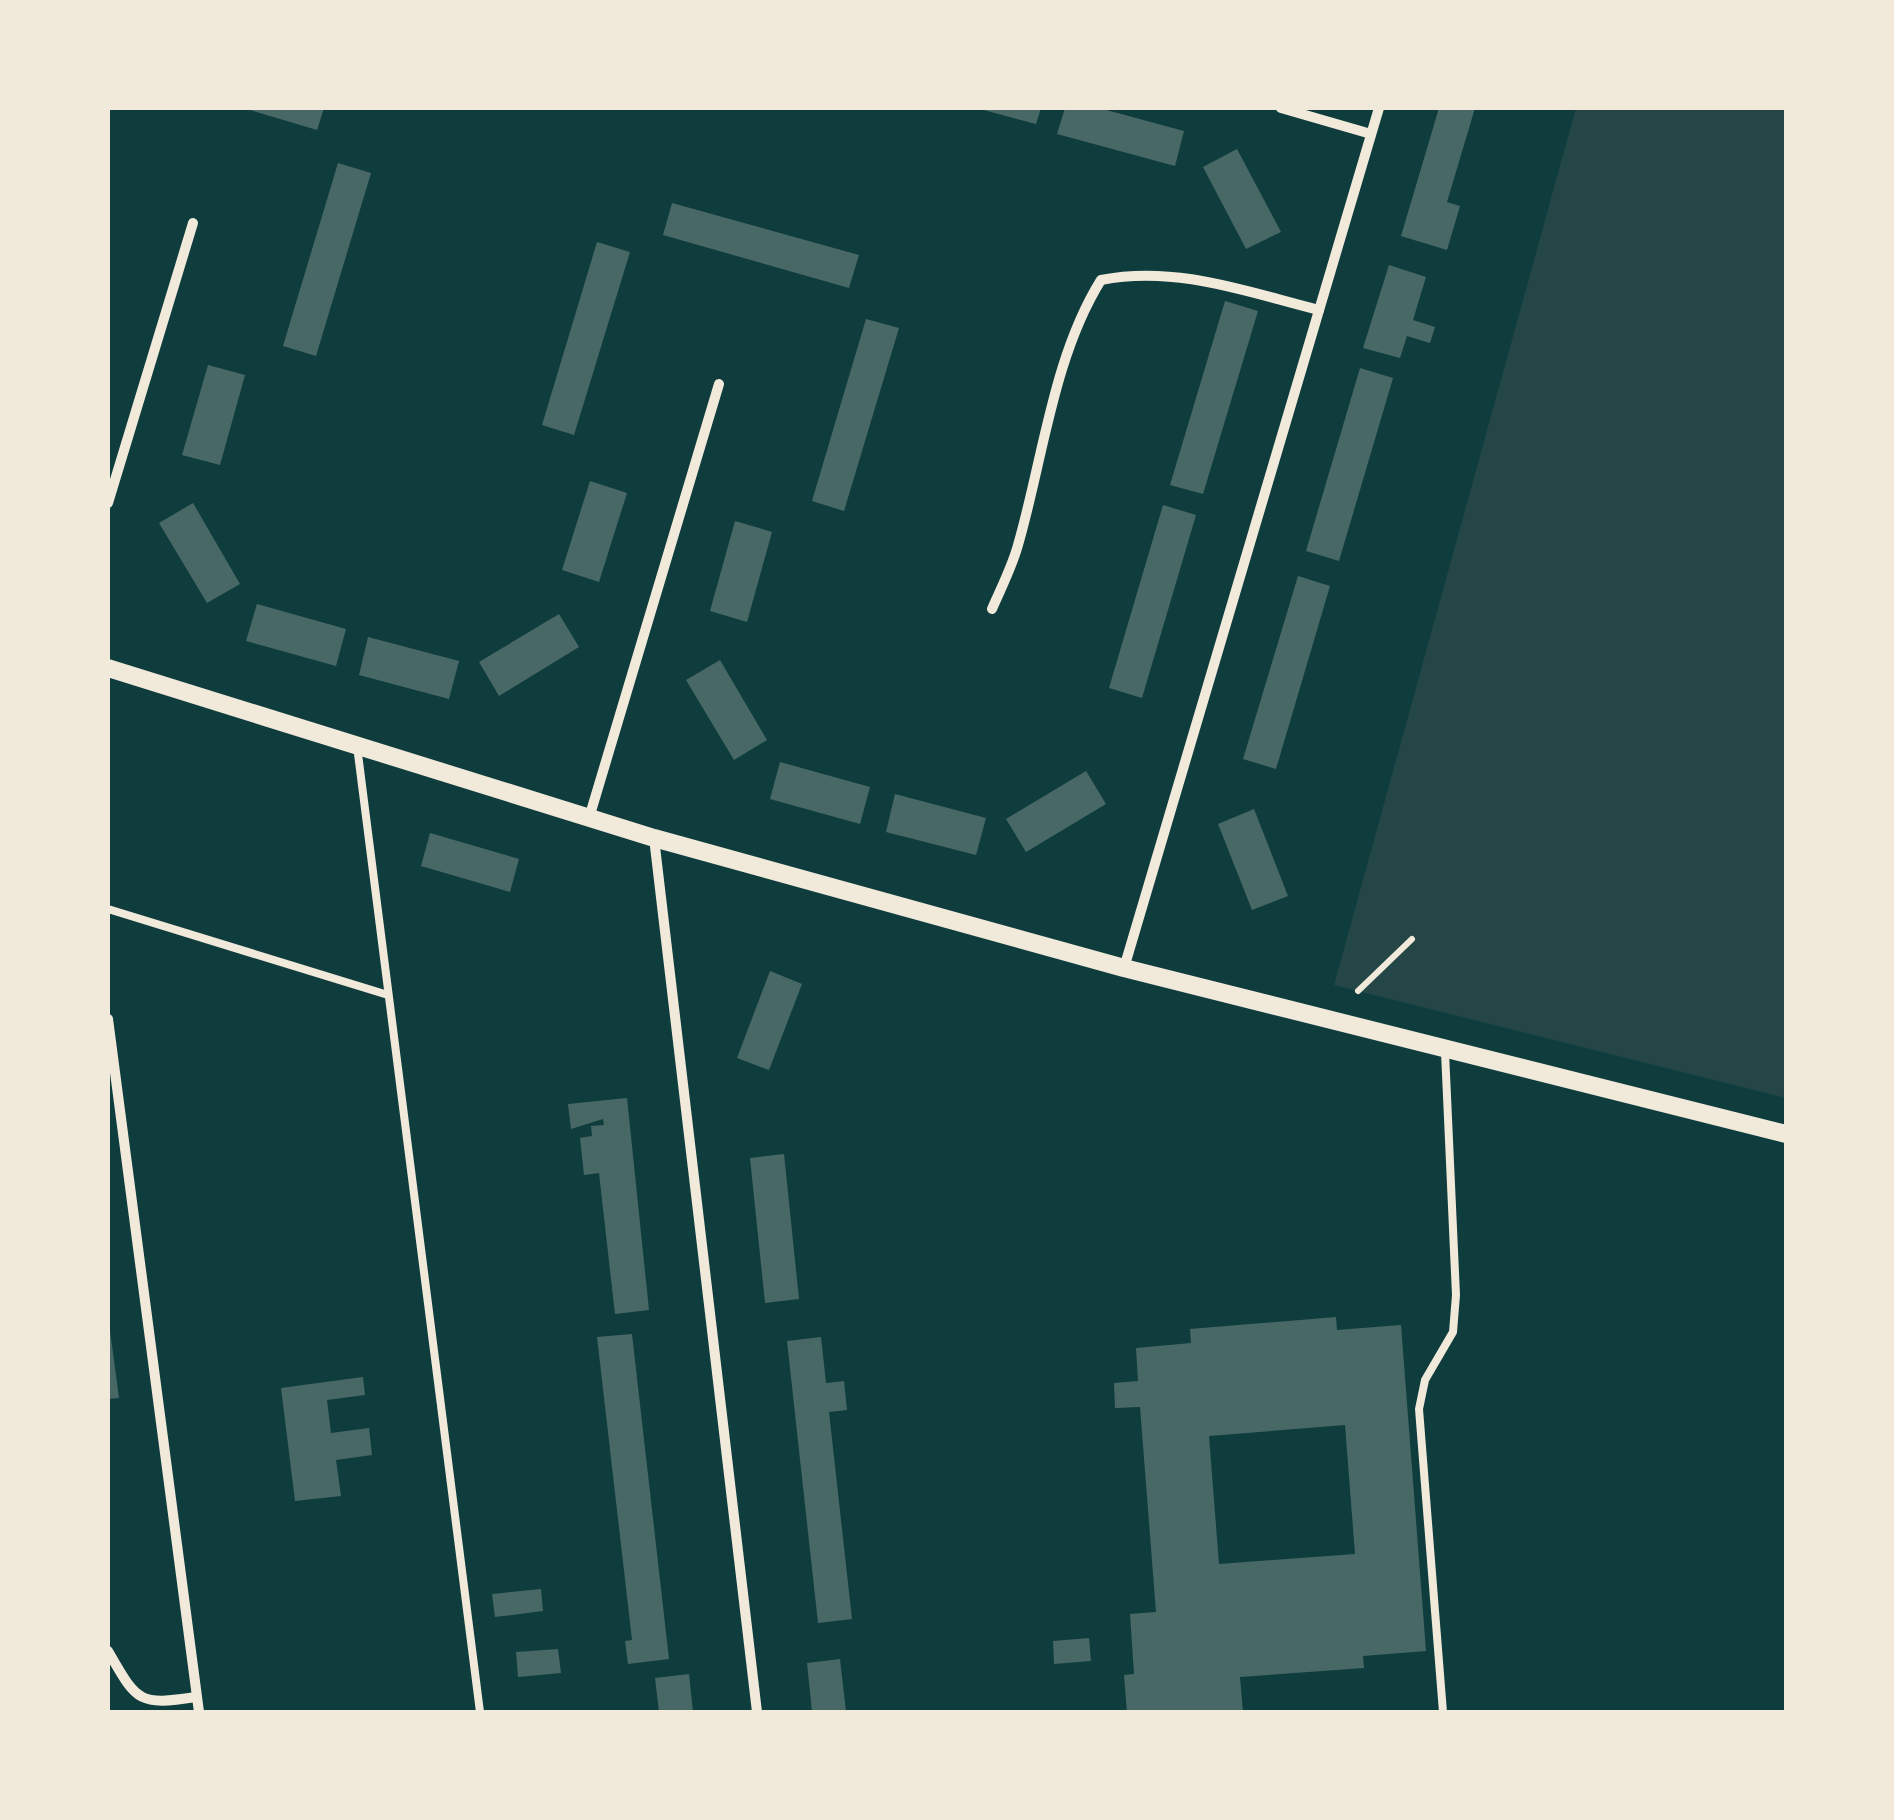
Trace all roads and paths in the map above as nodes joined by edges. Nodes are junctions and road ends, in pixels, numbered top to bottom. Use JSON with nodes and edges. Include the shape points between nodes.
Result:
{"nodes":[{"id":1,"x":1281,"y":108,"type":"edge"},
{"id":2,"x":1380,"y":108,"type":"edge"},
{"id":3,"x":1370,"y":134,"type":"junction"},
{"id":4,"x":194,"y":223,"type":"dead end"},
{"id":5,"x":1319,"y":310,"type":"junction"},
{"id":6,"x":719,"y":384,"type":"dead end"},
{"id":7,"x":108,"y":503,"type":"edge"},
{"id":8,"x":992,"y":610,"type":"dead end"},
{"id":9,"x":108,"y":668,"type":"edge"},
{"id":10,"x":357,"y":746,"type":"junction"},
{"id":11,"x":589,"y":819,"type":"junction"},
{"id":12,"x":654,"y":838,"type":"junction"},
{"id":13,"x":108,"y":909,"type":"edge"},
{"id":14,"x":1412,"y":939,"type":"dead end"},
{"id":15,"x":1124,"y":968,"type":"junction"},
{"id":16,"x":1358,"y":991,"type":"dead end"},
{"id":17,"x":388,"y":994,"type":"junction"},
{"id":18,"x":108,"y":1019,"type":"edge"},
{"id":19,"x":1445,"y":1048,"type":"junction"},
{"id":20,"x":1786,"y":1134,"type":"edge"},
{"id":21,"x":108,"y":1651,"type":"edge"},
{"id":22,"x":196,"y":1697,"type":"junction"},
{"id":23,"x":199,"y":1712,"type":"edge"},
{"id":24,"x":480,"y":1712,"type":"edge"},
{"id":25,"x":757,"y":1712,"type":"edge"},
{"id":26,"x":1443,"y":1712,"type":"edge"}],
"edges":[{"from":1,"to":3,"type":"street"},
{"from":2,"to":3,"type":"street"},
{"from":3,"to":5,"type":"street"},
{"from":4,"to":7,"type":"street"},
{"from":5,"to":8,"type":"street","via":[[1198,278],[1132,274],[1101,280],[1066,362],[1017,550]]},
{"from":5,"to":15,"type":"street"},
{"from":6,"to":11,"type":"street"},
{"from":9,"to":10,"type":"street"},
{"from":10,"to":11,"type":"street"},
{"from":10,"to":17,"type":"lane"},
{"from":11,"to":12,"type":"street"},
{"from":12,"to":15,"type":"street"},
{"from":12,"to":25,"type":"street"},
{"from":13,"to":17,"type":"lane"},
{"from":14,"to":16,"type":"path"},
{"from":15,"to":19,"type":"street"},
{"from":17,"to":24,"type":"lane"},
{"from":18,"to":22,"type":"street"},
{"from":19,"to":20,"type":"street"},
{"from":19,"to":26,"type":"lane","via":[[1456,1295],[1453,1332],[1425,1380],[1418,1409]]},
{"from":21,"to":22,"type":"street","via":[[134,1697]]},
{"from":22,"to":23,"type":"street"}]}
